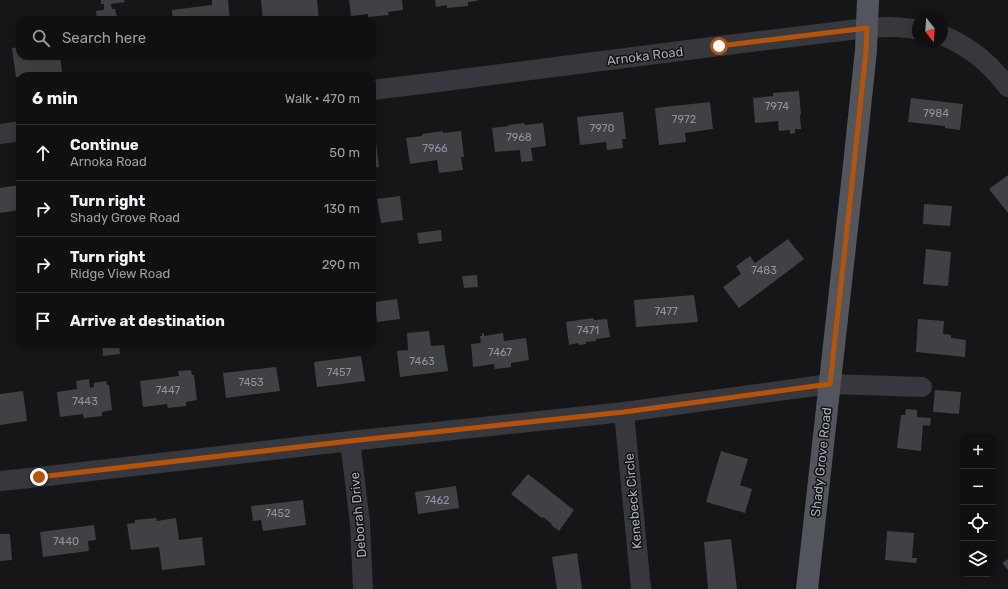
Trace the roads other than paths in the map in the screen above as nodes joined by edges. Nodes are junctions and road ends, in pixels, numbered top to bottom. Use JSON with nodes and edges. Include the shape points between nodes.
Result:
{"nodes":[{"id":1,"x":868,"y":0,"type":"edge"},
{"id":2,"x":867,"y":28,"type":"junction"},
{"id":3,"x":912,"y":28,"type":"edge"},
{"id":4,"x":948,"y":38,"type":"edge"},
{"id":5,"x":1008,"y":87,"type":"edge"},
{"id":6,"x":376,"y":90,"type":"edge"},
{"id":7,"x":16,"y":132,"type":"edge"},
{"id":8,"x":0,"y":134,"type":"edge"},
{"id":9,"x":830,"y":384,"type":"junction"},
{"id":10,"x":922,"y":387,"type":"dead end"},
{"id":11,"x":624,"y":412,"type":"junction"},
{"id":12,"x":350,"y":441,"type":"junction"},
{"id":13,"x":0,"y":481,"type":"edge"},
{"id":14,"x":364,"y":589,"type":"edge"},
{"id":15,"x":641,"y":589,"type":"edge"},
{"id":16,"x":807,"y":589,"type":"edge"}],
"edges":[{"from":1,"to":2,"type":"main road","name":"Shady Grove Road"},
{"from":2,"to":3,"type":"street","name":"Arnoka Road"},
{"from":2,"to":6,"type":"street","name":"Arnoka Road"},
{"from":2,"to":9,"type":"main road","name":"Shady Grove Road"},
{"from":4,"to":5,"type":"street","via":[[978,55]]},
{"from":7,"to":8,"type":"street"},
{"from":9,"to":10,"type":"street"},
{"from":9,"to":11,"type":"street"},
{"from":9,"to":16,"type":"main road","name":"Shady Grove Road"},
{"from":11,"to":12,"type":"street"},
{"from":11,"to":15,"type":"street","name":"Kenebeck Circle"},
{"from":12,"to":13,"type":"street"},
{"from":12,"to":14,"type":"street","name":"Deborah Drive","via":[[360,523]]}]}
